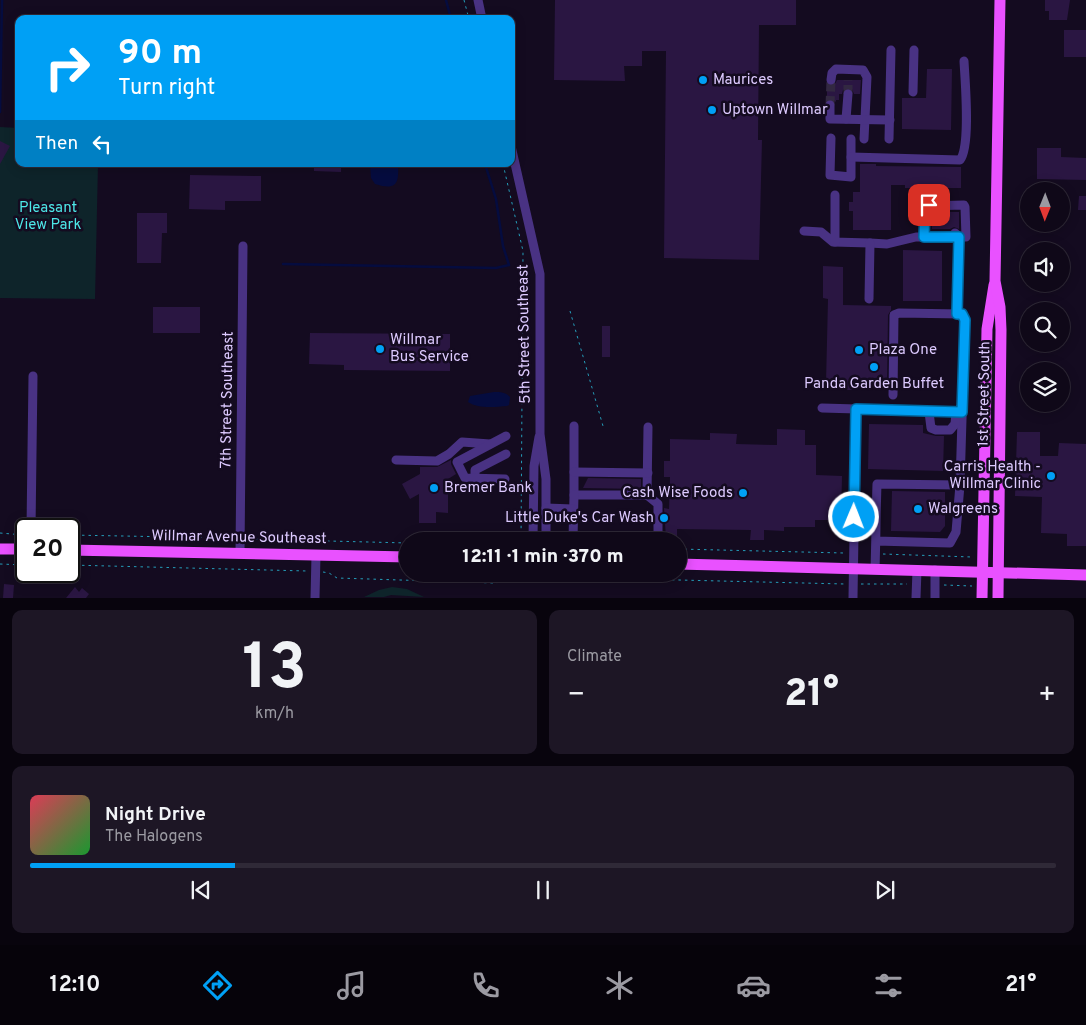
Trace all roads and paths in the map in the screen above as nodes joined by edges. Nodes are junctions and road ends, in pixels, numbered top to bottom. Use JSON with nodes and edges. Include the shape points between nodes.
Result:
{"nodes":[{"id":1,"x":464,"y":0,"type":"edge"},
{"id":2,"x":478,"y":0,"type":"edge"},
{"id":3,"x":999,"y":1,"type":"edge"},
{"id":4,"x":468,"y":15,"type":"edge"},
{"id":5,"x":481,"y":15,"type":"edge"},
{"id":6,"x":891,"y":50,"type":"dead end"},
{"id":7,"x":914,"y":50,"type":"dead end"},
{"id":8,"x":964,"y":61,"type":"dead end"},
{"id":9,"x":849,"y":70,"type":"junction"},
{"id":10,"x":831,"y":80,"type":"dead end"},
{"id":11,"x":848,"y":80,"type":"tunnel mouth"},
{"id":12,"x":913,"y":92,"type":"dead end"},
{"id":13,"x":848,"y":94,"type":"tunnel mouth"},
{"id":14,"x":830,"y":106,"type":"tunnel mouth"},
{"id":15,"x":846,"y":119,"type":"junction"},
{"id":16,"x":865,"y":120,"type":"junction"},
{"id":17,"x":890,"y":120,"type":"junction"},
{"id":18,"x":831,"y":138,"type":"dead end"},
{"id":19,"x":852,"y":139,"type":"dead end"},
{"id":20,"x":864,"y":139,"type":"dead end"},
{"id":21,"x":889,"y":139,"type":"dead end"},
{"id":22,"x":851,"y":157,"type":"junction"},
{"id":23,"x":515,"y":164,"type":"edge"},
{"id":24,"x":504,"y":167,"type":"edge"},
{"id":25,"x":835,"y":195,"type":"dead end"},
{"id":26,"x":804,"y":231,"type":"dead end"},
{"id":27,"x":925,"y":234,"type":"junction"},
{"id":28,"x":959,"y":237,"type":"junction"},
{"id":29,"x":835,"y":242,"type":"junction"},
{"id":30,"x":870,"y":244,"type":"junction"},
{"id":31,"x":243,"y":246,"type":"dead end"},
{"id":32,"x":995,"y":281,"type":"junction"},
{"id":33,"x":870,"y":299,"type":"dead end"},
{"id":34,"x":570,"y":311,"type":"dead end"},
{"id":35,"x":957,"y":314,"type":"junction"},
{"id":36,"x":32,"y":376,"type":"dead end"},
{"id":37,"x":892,"y":395,"type":"dead end"},
{"id":38,"x":822,"y":408,"type":"dead end"},
{"id":39,"x":856,"y":409,"type":"junction"},
{"id":40,"x":929,"y":412,"type":"junction"},
{"id":41,"x":959,"y":412,"type":"junction"},
{"id":42,"x":574,"y":426,"type":"dead end"},
{"id":43,"x":603,"y":426,"type":"dead end"},
{"id":44,"x":648,"y":427,"type":"dead end"},
{"id":45,"x":540,"y":434,"type":"junction"},
{"id":46,"x":506,"y":436,"type":"dead end"},
{"id":47,"x":490,"y":444,"type":"junction"},
{"id":48,"x":506,"y":454,"type":"dead end"},
{"id":49,"x":396,"y":460,"type":"dead end"},
{"id":50,"x":574,"y":472,"type":"junction"},
{"id":51,"x":648,"y":473,"type":"junction"},
{"id":52,"x":475,"y":478,"type":"junction"},
{"id":53,"x":505,"y":479,"type":"dead end"},
{"id":54,"x":960,"y":485,"type":"junction"},
{"id":55,"x":984,"y":486,"type":"junction"},
{"id":56,"x":574,"y":495,"type":"junction"},
{"id":57,"x":647,"y":495,"type":"junction"},
{"id":58,"x":546,"y":508,"type":"junction"},
{"id":59,"x":573,"y":509,"type":"junction"},
{"id":60,"x":31,"y":518,"type":"edge"},
{"id":61,"x":521,"y":532,"type":"edge"},
{"id":62,"x":533,"y":532,"type":"edge"},
{"id":63,"x":546,"y":532,"type":"edge"},
{"id":64,"x":573,"y":532,"type":"edge"},
{"id":65,"x":658,"y":532,"type":"edge"},
{"id":66,"x":0,"y":533,"type":"edge"},
{"id":67,"x":15,"y":534,"type":"edge"},
{"id":68,"x":876,"y":541,"type":"junction"},
{"id":69,"x":0,"y":549,"type":"edge"},
{"id":70,"x":15,"y":549,"type":"edge"},
{"id":71,"x":687,"y":549,"type":"edge"},
{"id":72,"x":80,"y":550,"type":"edge"},
{"id":73,"x":240,"y":553,"type":"junction"},
{"id":74,"x":854,"y":553,"type":"junction"},
{"id":75,"x":876,"y":554,"type":"junction"},
{"id":76,"x":316,"y":556,"type":"junction"},
{"id":77,"x":399,"y":557,"type":"edge"},
{"id":78,"x":971,"y":557,"type":"dead end"},
{"id":79,"x":0,"y":564,"type":"edge"},
{"id":80,"x":687,"y":564,"type":"edge"},
{"id":81,"x":15,"y":565,"type":"edge"},
{"id":82,"x":80,"y":565,"type":"edge"},
{"id":83,"x":854,"y":568,"type":"junction"},
{"id":84,"x":876,"y":569,"type":"junction"},
{"id":85,"x":917,"y":570,"type":"junction"},
{"id":86,"x":935,"y":570,"type":"junction"},
{"id":87,"x":316,"y":571,"type":"junction"},
{"id":88,"x":983,"y":572,"type":"junction"},
{"id":89,"x":998,"y":572,"type":"junction"},
{"id":90,"x":1086,"y":575,"type":"edge"},
{"id":91,"x":399,"y":580,"type":"edge"},
{"id":92,"x":687,"y":580,"type":"edge"},
{"id":93,"x":465,"y":582,"type":"edge"},
{"id":94,"x":500,"y":582,"type":"edge"},
{"id":95,"x":853,"y":584,"type":"junction"},
{"id":96,"x":916,"y":584,"type":"junction"},
{"id":97,"x":935,"y":585,"type":"junction"},
{"id":98,"x":982,"y":592,"type":"edge"},
{"id":99,"x":315,"y":598,"type":"edge"},
{"id":100,"x":853,"y":598,"type":"edge"},
{"id":101,"x":916,"y":598,"type":"edge"},
{"id":102,"x":935,"y":598,"type":"edge"},
{"id":103,"x":998,"y":598,"type":"edge"}],
"edges":[{"from":1,"to":4,"type":"path"},
{"from":2,"to":5,"type":"street"},
{"from":3,"to":32,"type":"main road","name":"1st Street South"},
{"from":6,"to":17,"type":"street"},
{"from":7,"to":12,"type":"street"},
{"from":8,"to":22,"type":"street","via":[[966,140],[960,160]]},
{"from":9,"to":10,"type":"street","via":[[836,69]]},
{"from":9,"to":11,"type":"street"},
{"from":9,"to":16,"type":"street","via":[[863,70],[867,77]]},
{"from":13,"to":15,"type":"street"},
{"from":14,"to":15,"type":"street","via":[[830,119]]},
{"from":15,"to":16,"type":"street"},
{"from":16,"to":17,"type":"street"},
{"from":16,"to":20,"type":"street"},
{"from":17,"to":21,"type":"street"},
{"from":18,"to":22,"type":"street","via":[[830,175],[851,176]]},
{"from":19,"to":22,"type":"street"},
{"from":23,"to":45,"type":"street","name":"5th Street Southeast","via":[[540,274]]},
{"from":24,"to":61,"type":"path","via":[[523,251]]},
{"from":25,"to":29,"type":"street"},
{"from":26,"to":29,"type":"street","via":[[821,232]]},
{"from":27,"to":28,"type":"street"},
{"from":27,"to":28,"type":"street","via":[[926,206],[964,205],[966,237]]},
{"from":27,"to":30,"type":"street","via":[[888,244]]},
{"from":28,"to":35,"type":"street"},
{"from":29,"to":30,"type":"street"},
{"from":30,"to":33,"type":"street"},
{"from":31,"to":73,"type":"street","name":"7th Street Southeast"},
{"from":32,"to":55,"type":"main road","name":"1st Street South","via":[[987,329]]},
{"from":32,"to":89,"type":"main road","name":"1st Street South","via":[[1001,330]]},
{"from":34,"to":43,"type":"path"},
{"from":35,"to":37,"type":"street","via":[[894,315]]},
{"from":35,"to":41,"type":"street","via":[[962,314],[965,320]]},
{"from":36,"to":60,"type":"street"},
{"from":38,"to":39,"type":"street"},
{"from":39,"to":40,"type":"street"},
{"from":39,"to":74,"type":"street"},
{"from":40,"to":41,"type":"street"},
{"from":40,"to":41,"type":"street","via":[[931,428],[950,430]]},
{"from":41,"to":54,"type":"street"},
{"from":42,"to":50,"type":"street"},
{"from":44,"to":51,"type":"street"},
{"from":45,"to":58,"type":"street","name":"5th Street Southeast","via":[[545,463]]},
{"from":45,"to":62,"type":"street","name":"5th Street Southeast","via":[[534,466]]},
{"from":46,"to":47,"type":"street"},
{"from":47,"to":49,"type":"street","via":[[462,442],[437,461]]},
{"from":47,"to":52,"type":"street","via":[[457,462],[465,478]]},
{"from":48,"to":52,"type":"street","via":[[475,470]]},
{"from":50,"to":51,"type":"street"},
{"from":50,"to":56,"type":"street"},
{"from":51,"to":57,"type":"street"},
{"from":52,"to":53,"type":"street"},
{"from":54,"to":55,"type":"street"},
{"from":54,"to":68,"type":"street","via":[[956,532],[950,543]]},
{"from":54,"to":68,"type":"street","via":[[877,484]]},
{"from":55,"to":88,"type":"main road","name":"1st Street South"},
{"from":56,"to":57,"type":"street"},
{"from":56,"to":59,"type":"street"},
{"from":57,"to":65,"type":"street","via":[[658,504]]},
{"from":58,"to":59,"type":"street"},
{"from":58,"to":63,"type":"street","name":"5th Street Southeast"},
{"from":59,"to":64,"type":"street"},
{"from":66,"to":67,"type":"path"},
{"from":68,"to":75,"type":"street"},
{"from":69,"to":70,"type":"main road"},
{"from":71,"to":74,"type":"path"},
{"from":72,"to":73,"type":"main road","name":"Willmar Avenue Southeast"},
{"from":73,"to":76,"type":"main road","name":"Willmar Avenue Southeast"},
{"from":74,"to":83,"type":"street"},
{"from":75,"to":78,"type":"path"},
{"from":75,"to":84,"type":"street"},
{"from":76,"to":77,"type":"main road","name":"Willmar Avenue Southeast"},
{"from":76,"to":87,"type":"street"},
{"from":79,"to":81,"type":"path"},
{"from":80,"to":83,"type":"main road"},
{"from":82,"to":87,"type":"path"},
{"from":83,"to":84,"type":"main road"},
{"from":83,"to":95,"type":"street"},
{"from":84,"to":85,"type":"main road"},
{"from":85,"to":86,"type":"main road"},
{"from":85,"to":96,"type":"street"},
{"from":86,"to":88,"type":"main road"},
{"from":86,"to":97,"type":"street"},
{"from":87,"to":91,"type":"path","via":[[337,578]]},
{"from":87,"to":99,"type":"street"},
{"from":88,"to":89,"type":"main road"},
{"from":88,"to":98,"type":"main road","name":"1st Street South"},
{"from":89,"to":90,"type":"main road"},
{"from":89,"to":103,"type":"main road","name":"1st Street South"},
{"from":92,"to":95,"type":"path"},
{"from":93,"to":94,"type":"path"},
{"from":95,"to":96,"type":"path"},
{"from":95,"to":100,"type":"street"},
{"from":96,"to":101,"type":"street"},
{"from":97,"to":98,"type":"path"},
{"from":97,"to":102,"type":"street"}]}
